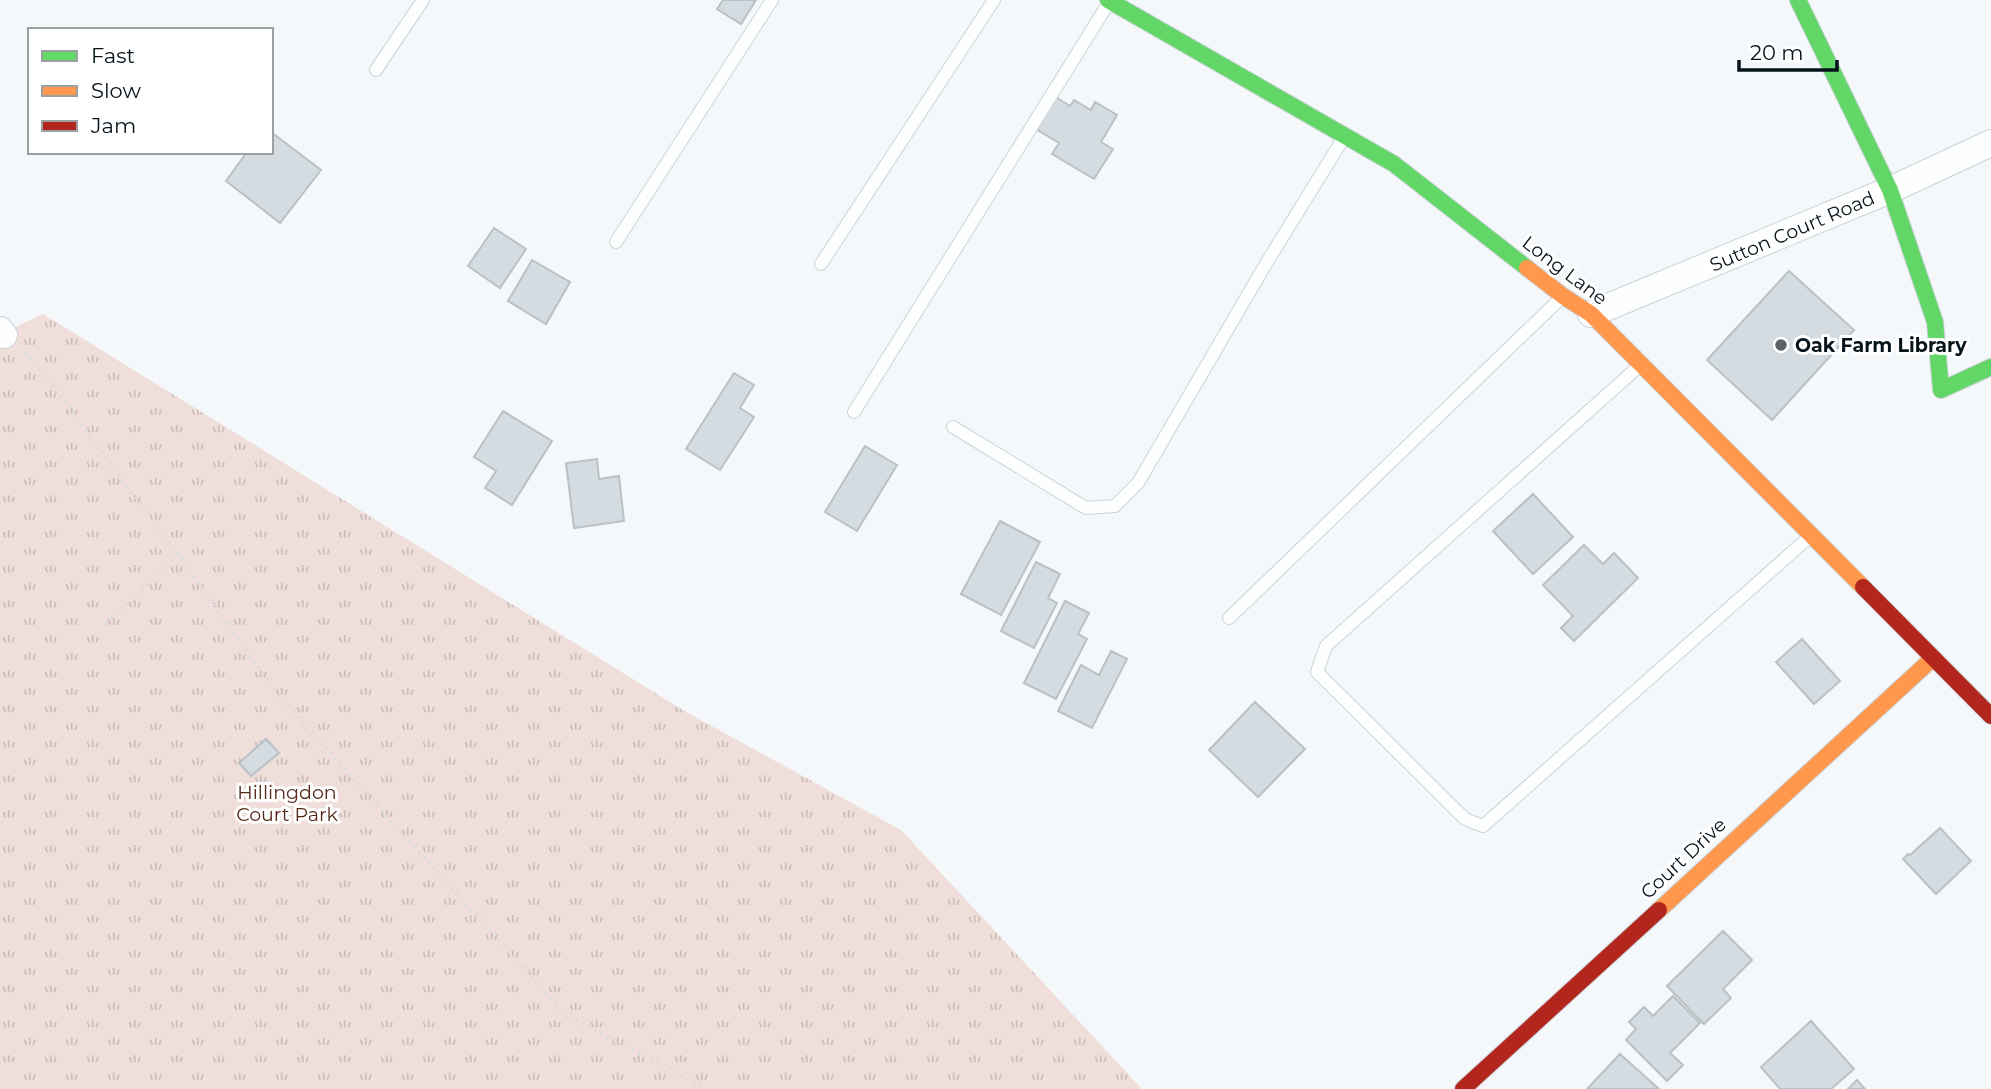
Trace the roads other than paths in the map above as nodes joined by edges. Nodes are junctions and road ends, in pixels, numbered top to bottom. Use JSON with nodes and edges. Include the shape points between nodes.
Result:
{"nodes":[{"id":1,"x":423,"y":0,"type":"edge"},
{"id":2,"x":772,"y":0,"type":"edge"},
{"id":3,"x":994,"y":0,"type":"edge"},
{"id":4,"x":1798,"y":0,"type":"edge"},
{"id":5,"x":1109,"y":1,"type":"edge"},
{"id":6,"x":376,"y":70,"type":"dead end"},
{"id":7,"x":1345,"y":136,"type":"junction"},
{"id":8,"x":1991,"y":143,"type":"edge"},
{"id":9,"x":1890,"y":190,"type":"junction"},
{"id":10,"x":616,"y":242,"type":"dead end"},
{"id":11,"x":821,"y":264,"type":"dead end"},
{"id":12,"x":1563,"y":296,"type":"junction"},
{"id":13,"x":1591,"y":314,"type":"junction"},
{"id":14,"x":1640,"y":365,"type":"junction"},
{"id":15,"x":1991,"y":367,"type":"edge"},
{"id":16,"x":854,"y":412,"type":"dead end"},
{"id":17,"x":953,"y":427,"type":"dead end"},
{"id":18,"x":1810,"y":537,"type":"junction"},
{"id":19,"x":1229,"y":618,"type":"dead end"},
{"id":20,"x":1931,"y":659,"type":"junction"},
{"id":21,"x":1991,"y":716,"type":"edge"},
{"id":22,"x":1477,"y":1085,"type":"edge"}],
"edges":[{"from":1,"to":6,"type":"lane"},
{"from":2,"to":10,"type":"lane"},
{"from":3,"to":11,"type":"lane"},
{"from":4,"to":9,"type":"main road"},
{"from":5,"to":7,"type":"main road","name":"Long Lane"},
{"from":5,"to":16,"type":"lane"},
{"from":7,"to":12,"type":"main road","name":"Long Lane","via":[[1394,164]]},
{"from":7,"to":17,"type":"lane","via":[[1138,483],[1115,506],[1086,508]]},
{"from":8,"to":9,"type":"street","name":"Sutton Court Road"},
{"from":9,"to":13,"type":"street","name":"Sutton Court Road"},
{"from":9,"to":15,"type":"main road","via":[[1935,322],[1941,390]]},
{"from":12,"to":13,"type":"main road","name":"Long Lane"},
{"from":12,"to":19,"type":"lane"},
{"from":13,"to":14,"type":"main road","name":"Long Lane"},
{"from":14,"to":18,"type":"main road","name":"Long Lane"},
{"from":14,"to":18,"type":"lane","via":[[1326,646],[1317,672],[1465,819],[1483,826]]},
{"from":18,"to":20,"type":"main road","name":"Long Lane"},
{"from":20,"to":21,"type":"main road","name":"Long Lane"},
{"from":20,"to":22,"type":"main road","name":"Court Drive"}]}
